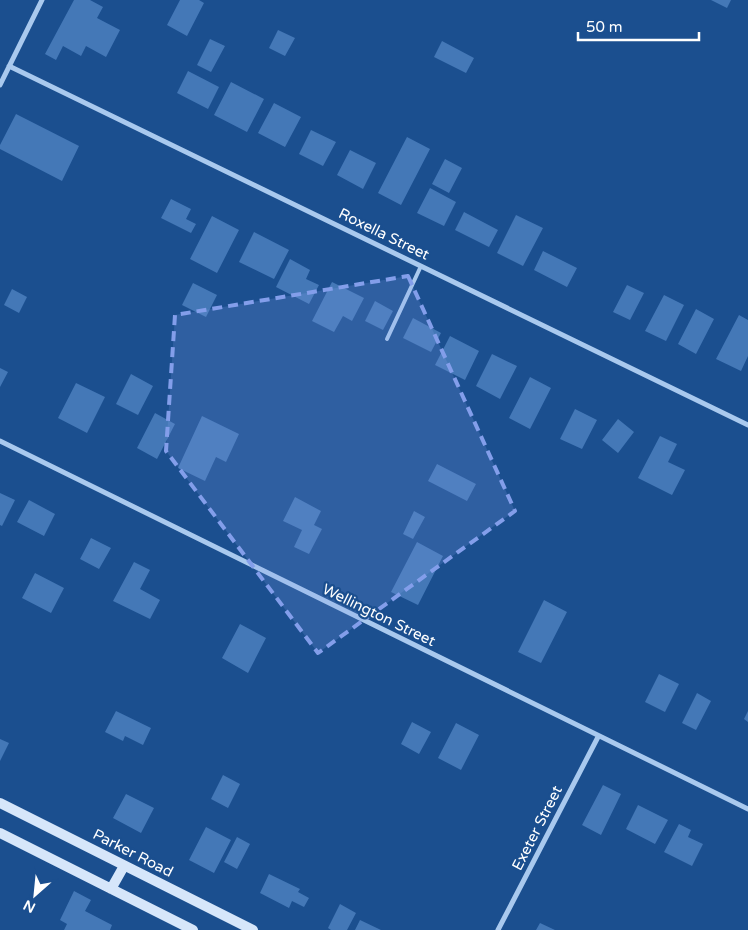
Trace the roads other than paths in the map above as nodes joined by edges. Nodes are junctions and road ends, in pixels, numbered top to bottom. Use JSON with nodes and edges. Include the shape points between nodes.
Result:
{"nodes":[{"id":1,"x":42,"y":0,"type":"edge"},
{"id":2,"x":9,"y":66,"type":"junction"},
{"id":3,"x":0,"y":85,"type":"edge"},
{"id":4,"x":421,"y":266,"type":"junction"},
{"id":5,"x":387,"y":339,"type":"dead end"},
{"id":6,"x":748,"y":425,"type":"edge"},
{"id":7,"x":0,"y":441,"type":"edge"},
{"id":8,"x":598,"y":737,"type":"junction"},
{"id":9,"x":0,"y":803,"type":"edge"},
{"id":10,"x":748,"y":809,"type":"edge"},
{"id":11,"x":0,"y":833,"type":"edge"},
{"id":12,"x":124,"y":866,"type":"junction"},
{"id":13,"x":111,"y":889,"type":"junction"},
{"id":14,"x":193,"y":930,"type":"edge"},
{"id":15,"x":253,"y":930,"type":"edge"},
{"id":16,"x":498,"y":930,"type":"edge"}],
"edges":[{"from":1,"to":2,"type":"street"},
{"from":2,"to":3,"type":"street"},
{"from":2,"to":4,"type":"street","name":"Roxella Street"},
{"from":4,"to":5,"type":"lane"},
{"from":4,"to":6,"type":"street","name":"Roxella Street"},
{"from":7,"to":8,"type":"street","name":"Wellington Street"},
{"from":8,"to":10,"type":"street","name":"Wellington Street"},
{"from":8,"to":16,"type":"street","name":"Exeter Street"},
{"from":9,"to":12,"type":"main road","name":"Parker Road"},
{"from":11,"to":13,"type":"main road"},
{"from":12,"to":13,"type":"main road"},
{"from":12,"to":15,"type":"main road","name":"Parker Road"},
{"from":13,"to":14,"type":"main road"}]}
